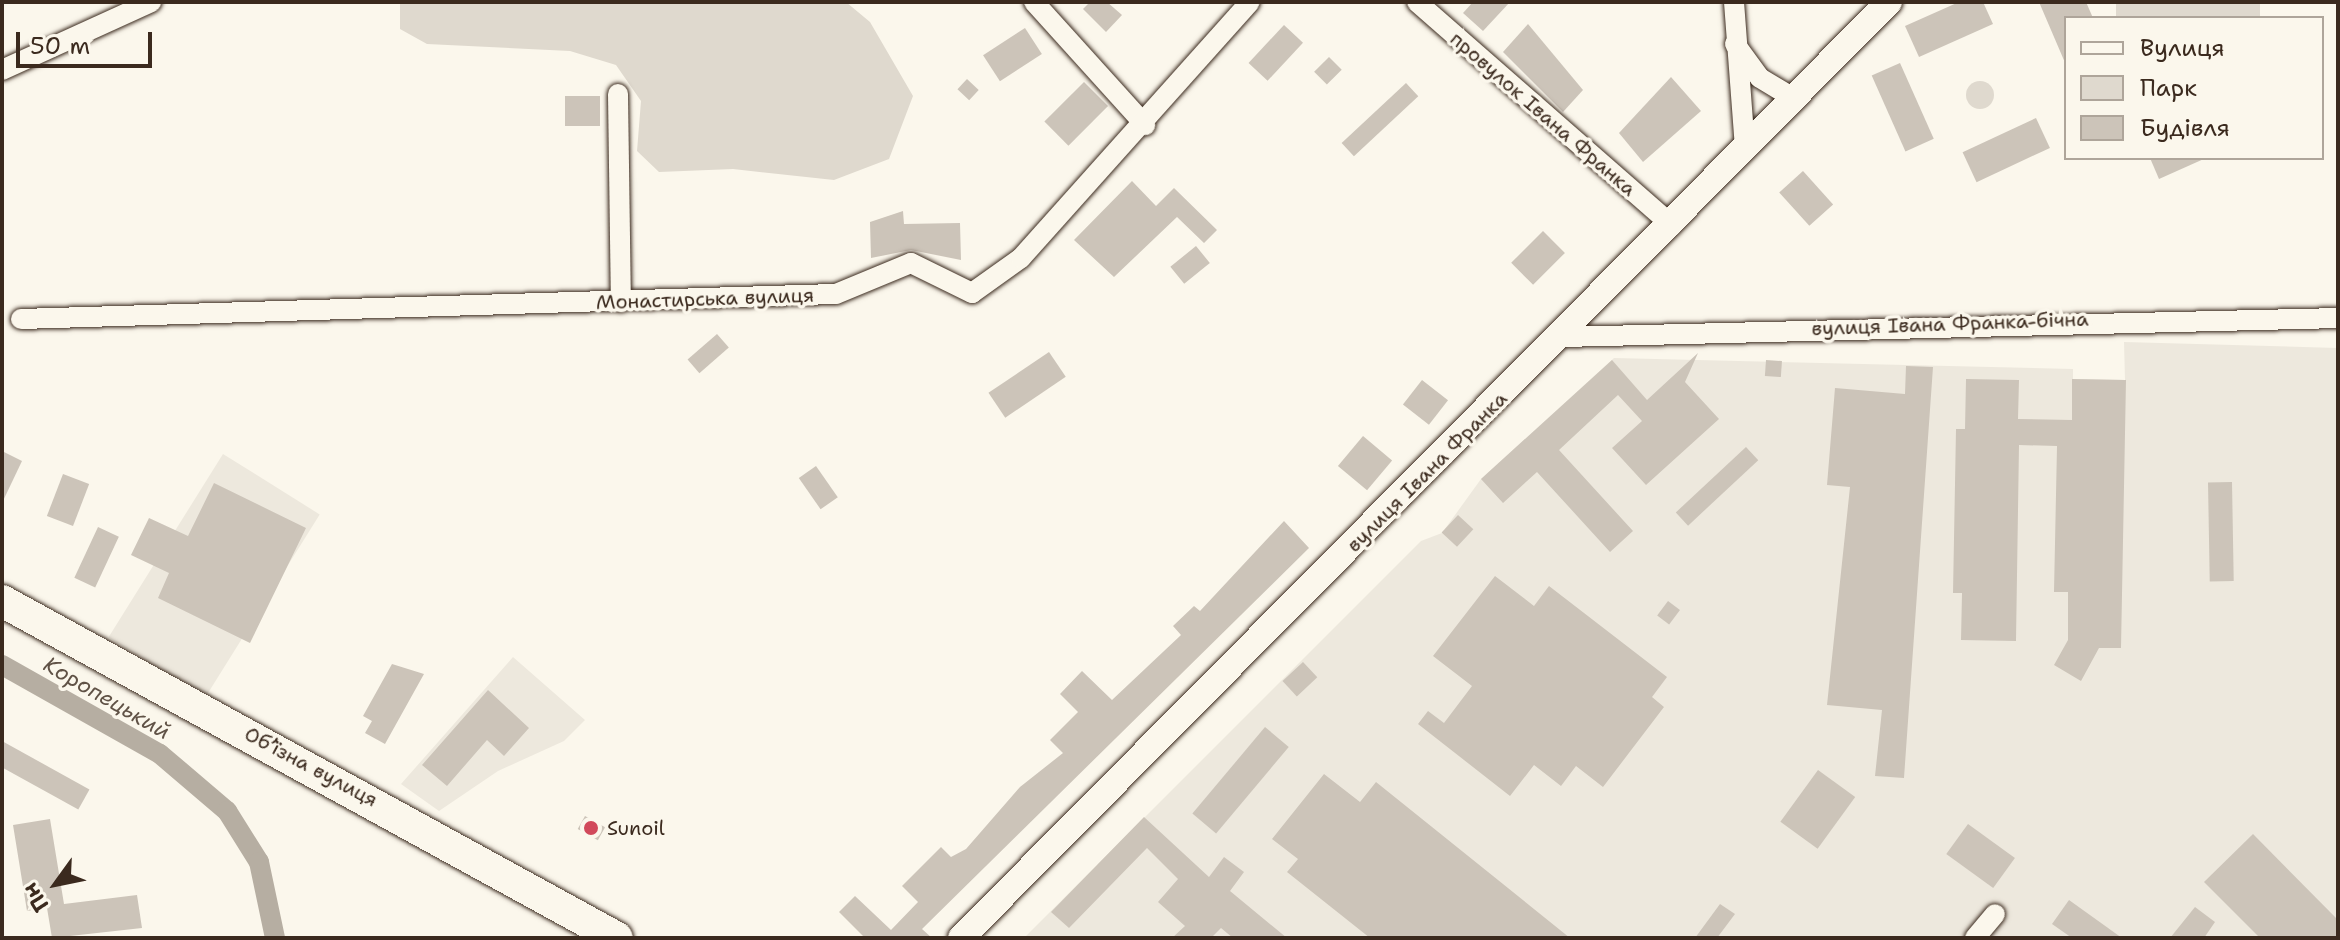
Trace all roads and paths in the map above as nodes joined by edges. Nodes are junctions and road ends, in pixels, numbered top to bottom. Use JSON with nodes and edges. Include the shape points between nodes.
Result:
{"nodes":[{"id":1,"x":151,"y":2,"type":"edge"},
{"id":2,"x":1034,"y":2,"type":"edge"},
{"id":3,"x":1250,"y":2,"type":"edge"},
{"id":4,"x":1417,"y":2,"type":"edge"},
{"id":5,"x":1734,"y":2,"type":"edge"},
{"id":6,"x":1889,"y":2,"type":"edge"},
{"id":7,"x":1735,"y":44,"type":"junction"},
{"id":8,"x":2,"y":70,"type":"edge"},
{"id":9,"x":618,"y":94,"type":"dead end"},
{"id":10,"x":1795,"y":99,"type":"junction"},
{"id":11,"x":1145,"y":125,"type":"junction"},
{"id":12,"x":1745,"y":150,"type":"junction"},
{"id":13,"x":1672,"y":225,"type":"junction"},
{"id":14,"x":621,"y":302,"type":"junction"},
{"id":15,"x":2338,"y":318,"type":"edge"},
{"id":16,"x":21,"y":319,"type":"dead end"},
{"id":17,"x":1562,"y":337,"type":"junction"},
{"id":18,"x":2,"y":601,"type":"edge"},
{"id":19,"x":1995,"y":914,"type":"dead end"},
{"id":20,"x":617,"y":938,"type":"edge"},
{"id":21,"x":961,"y":938,"type":"edge"},
{"id":22,"x":1975,"y":938,"type":"edge"}],
"edges":[{"from":1,"to":8,"type":"street"},
{"from":2,"to":11,"type":"street"},
{"from":3,"to":11,"type":"street","name":"Монастирська вулиця"},
{"from":4,"to":13,"type":"street","name":"провулок Івана Франка"},
{"from":5,"to":7,"type":"street"},
{"from":6,"to":10,"type":"street","name":"вулиця Івана Франка"},
{"from":7,"to":10,"type":"street","via":[[1760,78]]},
{"from":7,"to":12,"type":"street"},
{"from":9,"to":14,"type":"street"},
{"from":10,"to":12,"type":"street","name":"вулиця Івана Франка"},
{"from":11,"to":14,"type":"street","name":"Монастирська вулиця","via":[[1021,258],[972,293],[911,263],[836,294]]},
{"from":12,"to":13,"type":"street","name":"вулиця Івана Франка"},
{"from":13,"to":17,"type":"street","name":"вулиця Івана Франка"},
{"from":14,"to":16,"type":"street","name":"Монастирська вулиця"},
{"from":15,"to":17,"type":"street","name":"вулиця Івана Франка-бічна","via":[[1940,322]]},
{"from":17,"to":21,"type":"street","name":"вулиця Івана Франка"},
{"from":18,"to":20,"type":"main road","name":"Обʼїзна вулиця"},
{"from":19,"to":22,"type":"street"}]}
